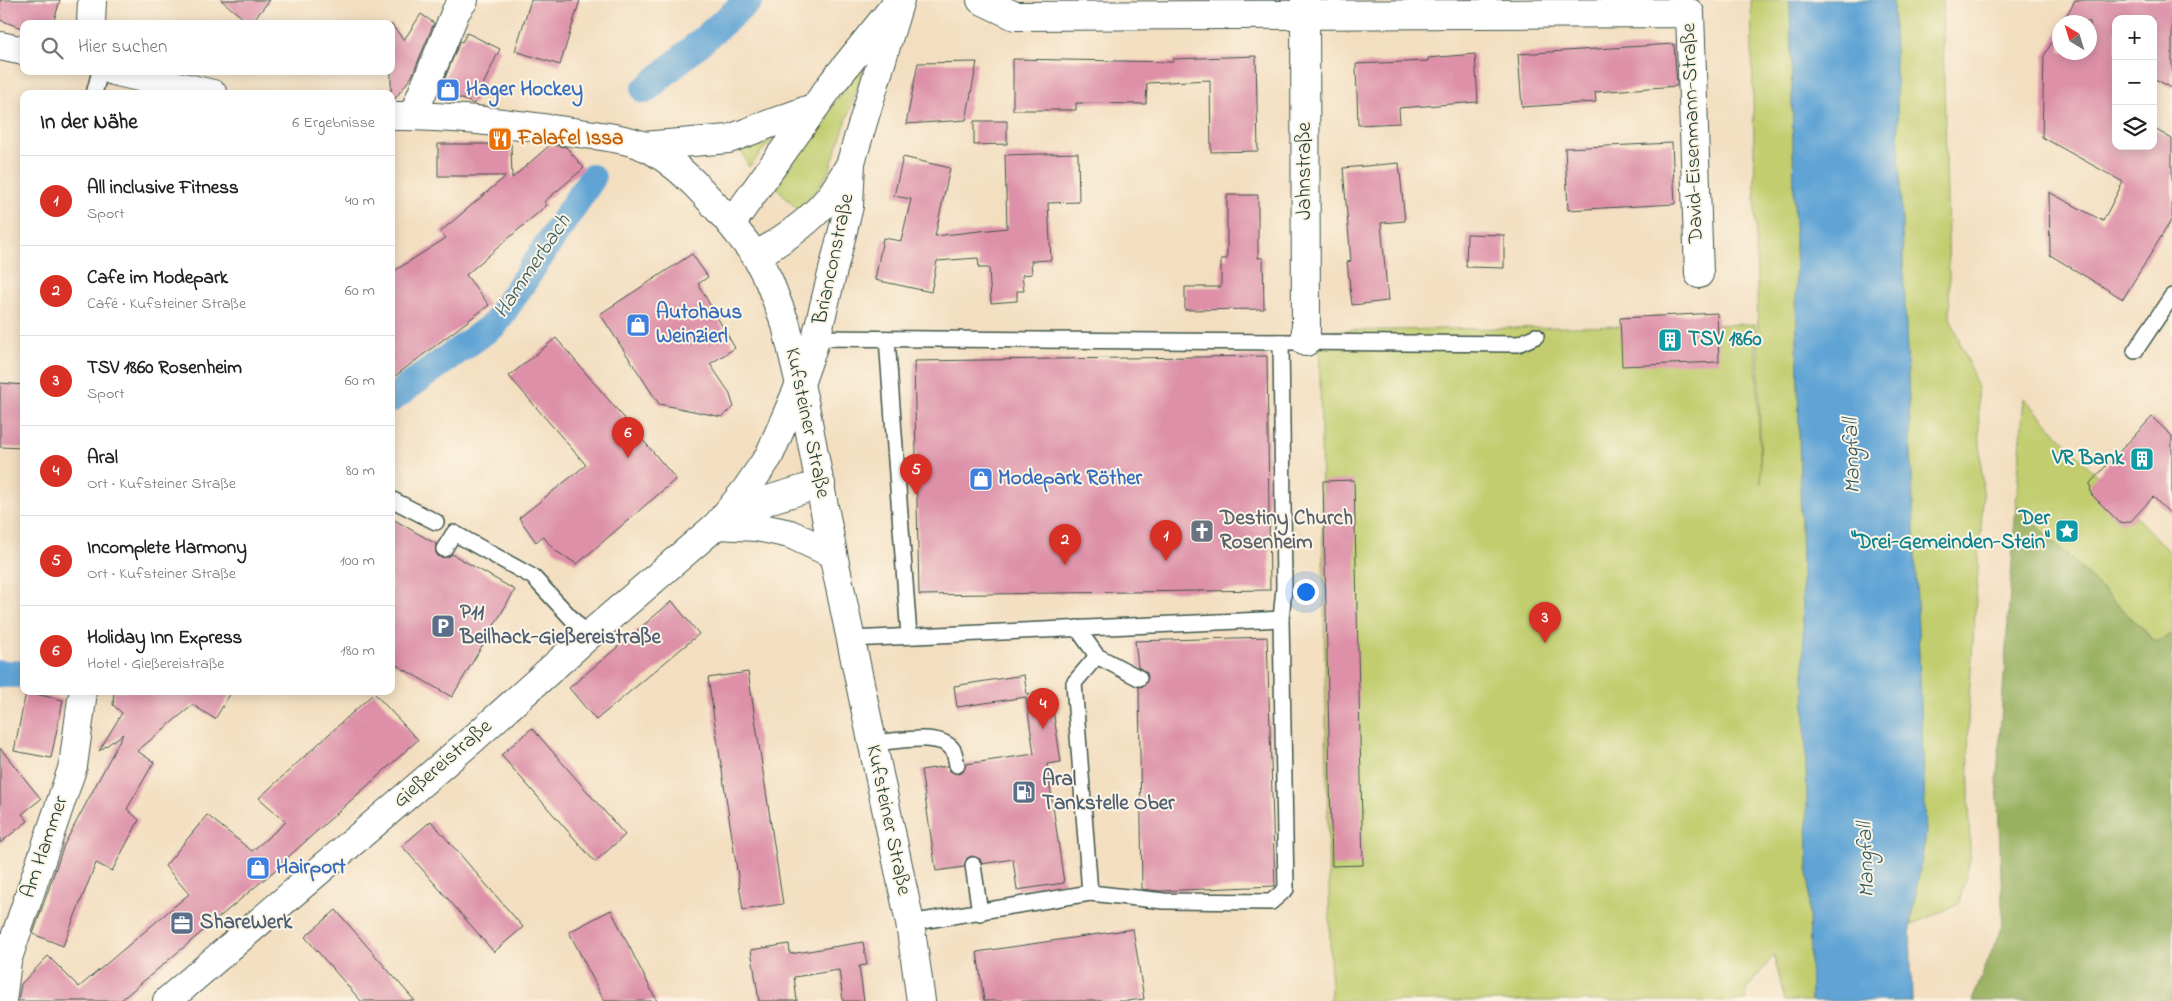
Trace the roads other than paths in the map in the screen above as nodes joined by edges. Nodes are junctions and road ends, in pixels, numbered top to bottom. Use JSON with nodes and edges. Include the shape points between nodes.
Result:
{"nodes":[{"id":1,"x":92,"y":0,"type":"edge"},
{"id":2,"x":464,"y":0,"type":"edge"},
{"id":3,"x":899,"y":0,"type":"edge"},
{"id":4,"x":981,"y":0,"type":"edge"},
{"id":5,"x":1305,"y":8,"type":"edge"},
{"id":6,"x":91,"y":20,"type":"edge"},
{"id":7,"x":0,"y":46,"type":"edge"},
{"id":8,"x":20,"y":50,"type":"edge"},
{"id":9,"x":99,"y":75,"type":"edge"},
{"id":10,"x":131,"y":75,"type":"edge"},
{"id":11,"x":95,"y":90,"type":"edge"},
{"id":12,"x":196,"y":90,"type":"edge"},
{"id":13,"x":815,"y":107,"type":"junction"},
{"id":14,"x":402,"y":116,"type":"edge"},
{"id":15,"x":643,"y":146,"type":"junction"},
{"id":16,"x":852,"y":162,"type":"junction"},
{"id":17,"x":731,"y":224,"type":"junction"},
{"id":18,"x":756,"y":256,"type":"junction"},
{"id":19,"x":1699,"y":274,"type":"dead end"},
{"id":20,"x":2172,"y":296,"type":"edge"},
{"id":21,"x":1536,"y":336,"type":"dead end"},
{"id":22,"x":816,"y":338,"type":"junction"},
{"id":23,"x":887,"y":339,"type":"junction"},
{"id":24,"x":1294,"y":342,"type":"junction"},
{"id":25,"x":2136,"y":351,"type":"dead end"},
{"id":26,"x":800,"y":384,"type":"junction"},
{"id":27,"x":821,"y":484,"type":"junction"},
{"id":28,"x":395,"y":502,"type":"edge"},
{"id":29,"x":436,"y":522,"type":"dead end"},
{"id":30,"x":717,"y":525,"type":"junction"},
{"id":31,"x":444,"y":549,"type":"dead end"},
{"id":32,"x":833,"y":554,"type":"junction"},
{"id":33,"x":1281,"y":618,"type":"junction"},
{"id":34,"x":1077,"y":628,"type":"junction"},
{"id":35,"x":588,"y":636,"type":"junction"},
{"id":36,"x":909,"y":636,"type":"junction"},
{"id":37,"x":851,"y":640,"type":"junction"},
{"id":38,"x":1097,"y":656,"type":"junction"},
{"id":39,"x":1139,"y":678,"type":"dead end"},
{"id":40,"x":81,"y":695,"type":"edge"},
{"id":41,"x":872,"y":743,"type":"junction"},
{"id":42,"x":957,"y":765,"type":"dead end"},
{"id":43,"x":973,"y":865,"type":"dead end"},
{"id":44,"x":1090,"y":893,"type":"junction"},
{"id":45,"x":980,"y":913,"type":"junction"},
{"id":46,"x":910,"y":923,"type":"junction"},
{"id":47,"x":2,"y":1001,"type":"edge"},
{"id":48,"x":167,"y":1001,"type":"edge"},
{"id":49,"x":921,"y":1001,"type":"edge"}],
"edges":[{"from":1,"to":6,"type":"main road"},
{"from":2,"to":14,"type":"main road"},
{"from":3,"to":13,"type":"main road","name":"Brianconstraße"},
{"from":3,"to":16,"type":"main road","name":"Brianconstraße"},
{"from":4,"to":5,"type":"main road","name":"David-Eisenmann-Straße","via":[[1015,16]]},
{"from":5,"to":19,"type":"main road","name":"David-Eisenmann-Straße","via":[[1690,13]]},
{"from":5,"to":24,"type":"main road","name":"Jahnstraße"},
{"from":7,"to":8,"type":"main road"},
{"from":9,"to":11,"type":"lane"},
{"from":10,"to":12,"type":"main road"},
{"from":13,"to":15,"type":"main road","via":[[729,139]]},
{"from":13,"to":17,"type":"main road","name":"Brianconstraße"},
{"from":14,"to":15,"type":"main road","name":"Kufsteiner Straße","via":[[482,119],[620,139]]},
{"from":15,"to":17,"type":"main road","name":"Kufsteiner Straße","via":[[694,183]]},
{"from":16,"to":18,"type":"main road","name":"Brianconstraße","via":[[830,198],[813,215],[797,230]]},
{"from":16,"to":22,"type":"main road","name":"Brianconstraße","via":[[849,206]]},
{"from":17,"to":18,"type":"main road","name":"Kufsteiner Straße"},
{"from":18,"to":26,"type":"main road","name":"Kufsteiner Straße","via":[[786,325]]},
{"from":20,"to":25,"type":"lane"},
{"from":21,"to":24,"type":"lane","via":[[1518,344]]},
{"from":22,"to":23,"type":"lane"},
{"from":22,"to":26,"type":"main road","name":"Brianconstraße"},
{"from":23,"to":24,"type":"lane"},
{"from":23,"to":36,"type":"lane"},
{"from":24,"to":33,"type":"lane"},
{"from":26,"to":27,"type":"main road","name":"Kufsteiner Straße"},
{"from":26,"to":30,"type":"main road","name":"Gießereistraße","via":[[769,456]]},
{"from":27,"to":30,"type":"main road","name":"Gießereistraße","via":[[753,506]]},
{"from":27,"to":32,"type":"main road","name":"Kufsteiner Straße"},
{"from":28,"to":29,"type":"lane"},
{"from":30,"to":32,"type":"main road","via":[[756,527],[790,534]]},
{"from":30,"to":35,"type":"main road","name":"Gießereistraße"},
{"from":31,"to":35,"type":"lane","via":[[454,534],[533,577]]},
{"from":32,"to":37,"type":"main road","name":"Kufsteiner Straße"},
{"from":33,"to":34,"type":"lane"},
{"from":33,"to":44,"type":"lane","via":[[1286,889],[1271,902]]},
{"from":34,"to":36,"type":"lane"},
{"from":34,"to":38,"type":"lane"},
{"from":35,"to":48,"type":"main road","name":"Gießereistraße"},
{"from":36,"to":37,"type":"lane"},
{"from":37,"to":41,"type":"main road","name":"Kufsteiner Straße"},
{"from":38,"to":39,"type":"lane"},
{"from":38,"to":44,"type":"lane","via":[[1074,683]]},
{"from":40,"to":47,"type":"main road","name":"Am Hammer","via":[[73,766],[7,961]]},
{"from":41,"to":42,"type":"lane","via":[[942,740],[952,749]]},
{"from":41,"to":46,"type":"main road","name":"Kufsteiner Straße"},
{"from":43,"to":45,"type":"lane"},
{"from":44,"to":45,"type":"lane"},
{"from":45,"to":46,"type":"lane"},
{"from":46,"to":49,"type":"main road","name":"Kufsteiner Straße"}]}
